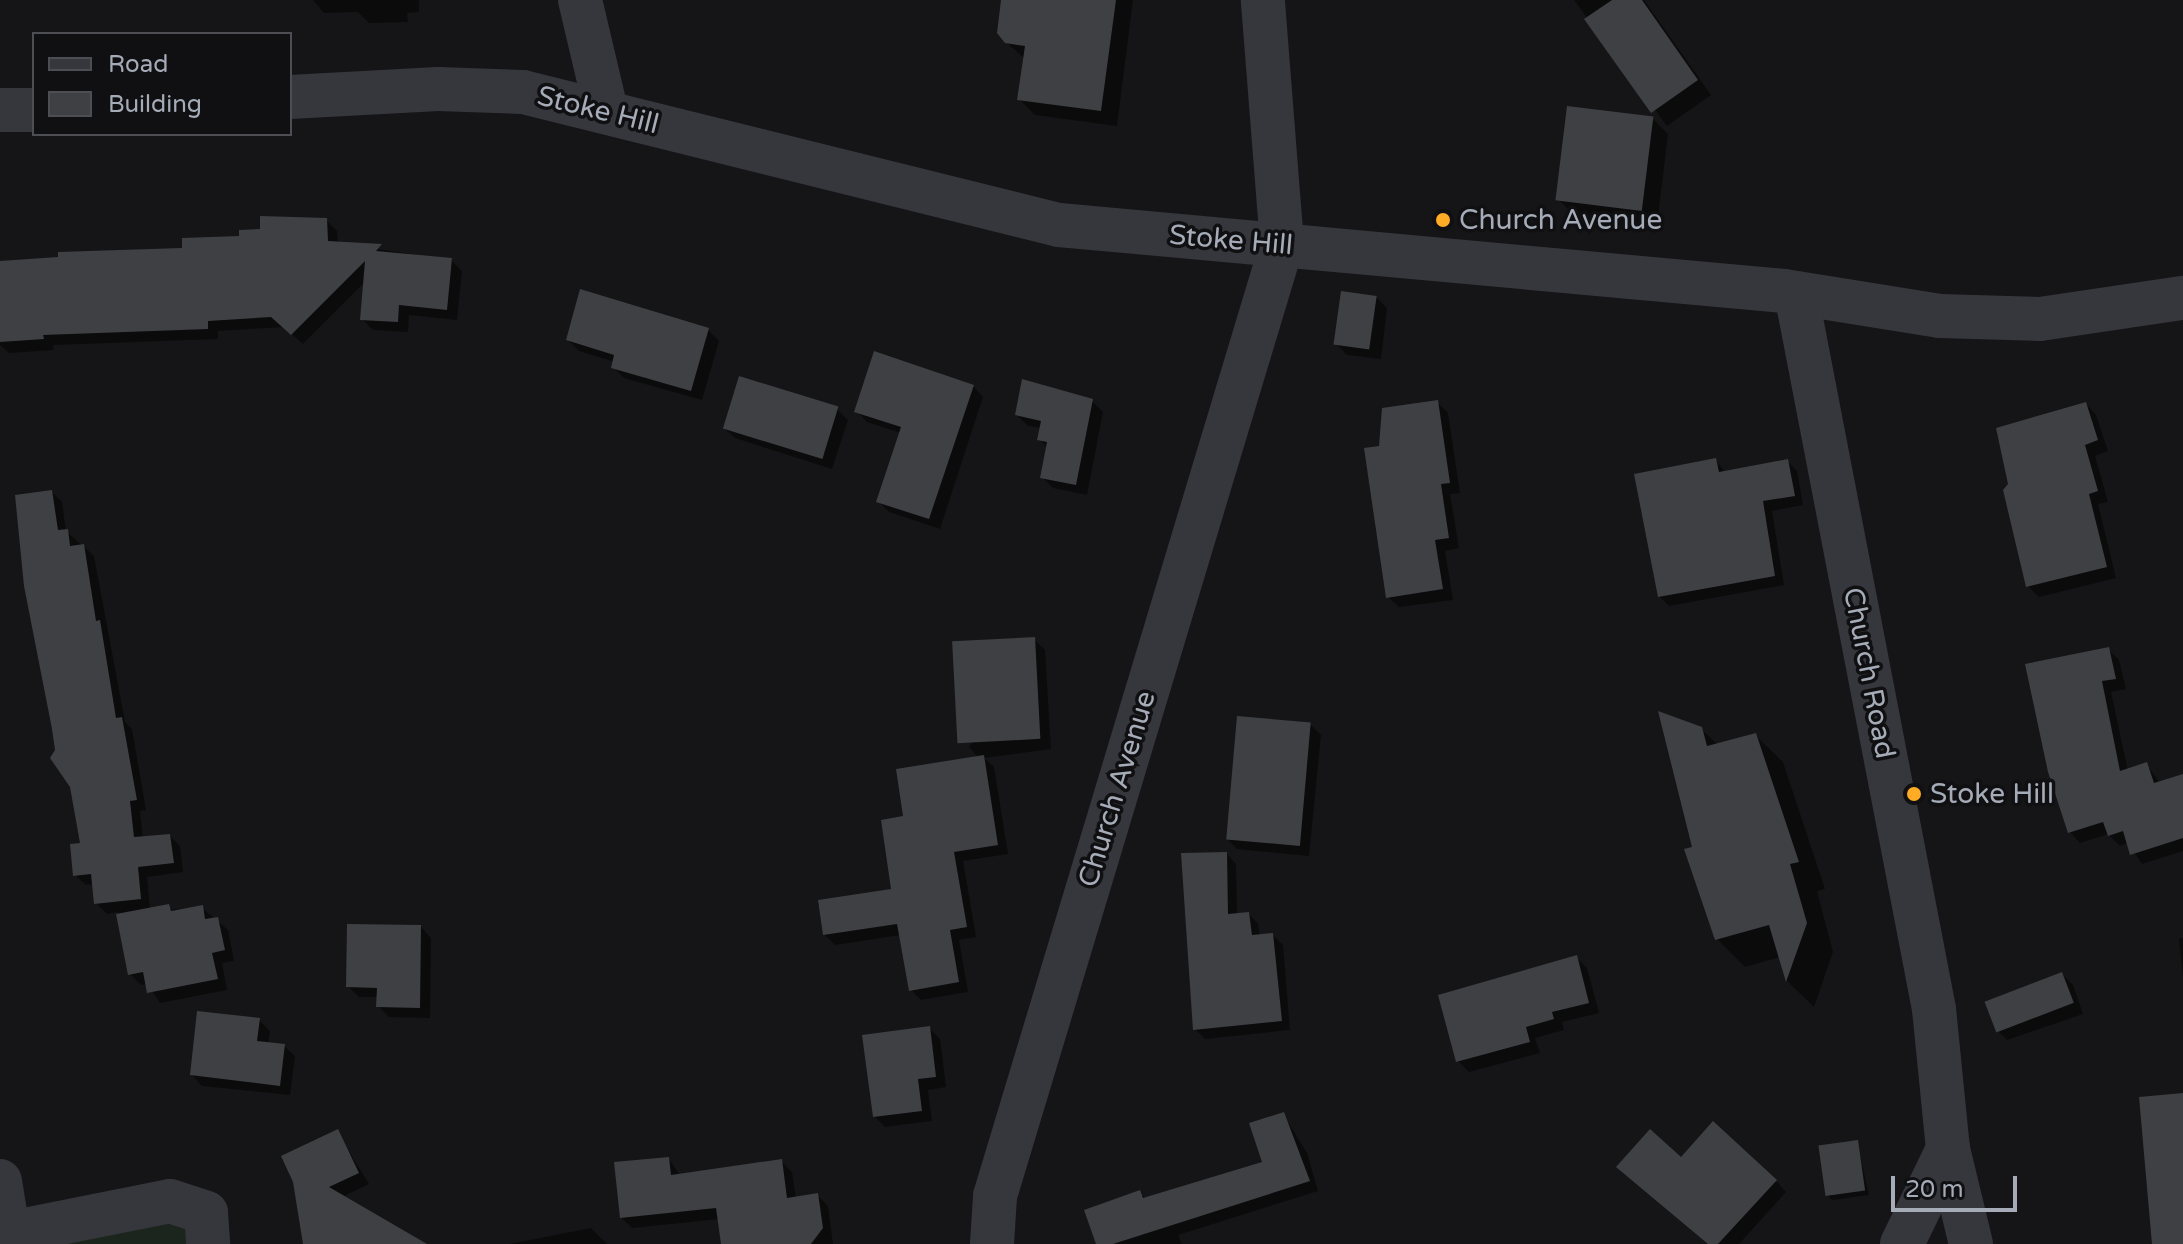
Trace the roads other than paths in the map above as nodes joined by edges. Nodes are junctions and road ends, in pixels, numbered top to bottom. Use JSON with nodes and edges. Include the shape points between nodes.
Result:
{"nodes":[{"id":1,"x":580,"y":0,"type":"edge"},
{"id":2,"x":1263,"y":0,"type":"edge"},
{"id":3,"x":292,"y":97,"type":"edge"},
{"id":4,"x":0,"y":110,"type":"edge"},
{"id":5,"x":32,"y":110,"type":"edge"},
{"id":6,"x":606,"y":110,"type":"junction"},
{"id":7,"x":1282,"y":244,"type":"junction"},
{"id":8,"x":1796,"y":293,"type":"junction"},
{"id":9,"x":2183,"y":298,"type":"edge"},
{"id":10,"x":1948,"y":1149,"type":"junction"},
{"id":11,"x":0,"y":1181,"type":"edge"},
{"id":12,"x":6,"y":1237,"type":"edge"},
{"id":13,"x":208,"y":1244,"type":"edge"},
{"id":14,"x":992,"y":1244,"type":"edge"},
{"id":15,"x":1902,"y":1244,"type":"edge"},
{"id":16,"x":1971,"y":1244,"type":"edge"}],
"edges":[{"from":1,"to":6,"type":"street"},
{"from":2,"to":7,"type":"street"},
{"from":3,"to":6,"type":"street","name":"Stoke Hill","via":[[509,91]]},
{"from":4,"to":5,"type":"street"},
{"from":6,"to":7,"type":"street","name":"Stoke Hill","via":[[1059,225]]},
{"from":7,"to":8,"type":"street","name":"Stoke Hill"},
{"from":7,"to":14,"type":"street","name":"Church Avenue","via":[[995,1196]]},
{"from":8,"to":9,"type":"street","name":"Stoke Hill","via":[[1940,316],[2040,319]]},
{"from":8,"to":10,"type":"street","name":"Church Road","via":[[1934,1009]]},
{"from":10,"to":15,"type":"street"},
{"from":10,"to":16,"type":"street","name":"Church Road"},
{"from":11,"to":12,"type":"street"},
{"from":12,"to":13,"type":"street","via":[[170,1201],[206,1213]]}]}
